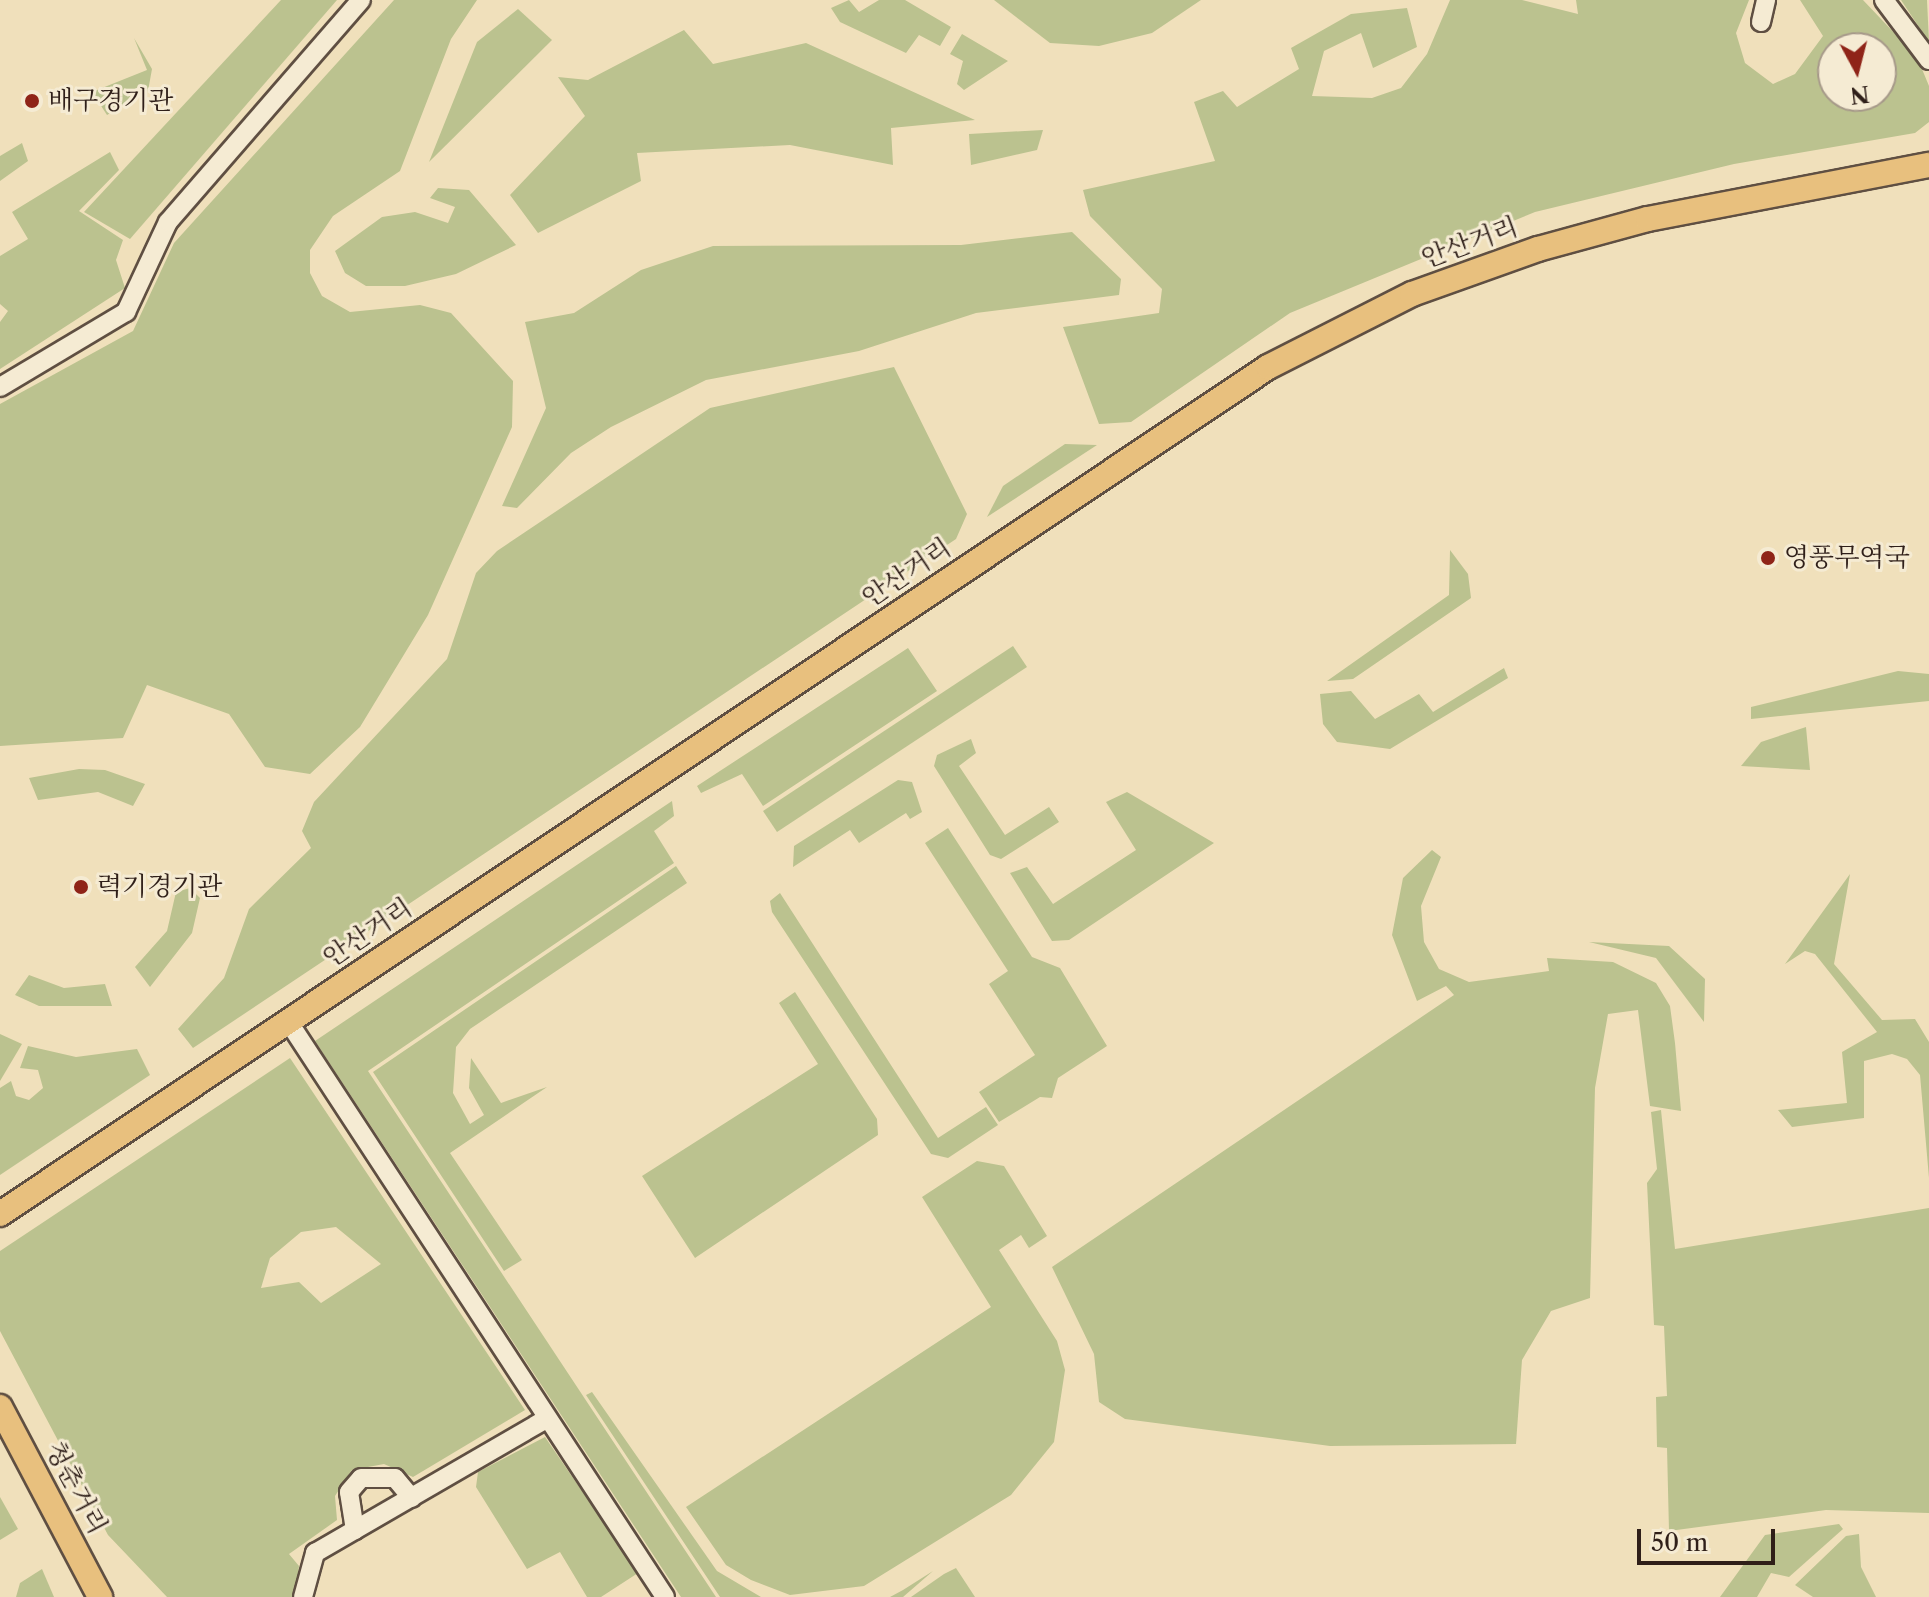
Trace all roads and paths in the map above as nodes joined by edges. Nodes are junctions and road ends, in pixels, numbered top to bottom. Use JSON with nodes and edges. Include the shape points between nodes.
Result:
{"nodes":[{"id":1,"x":361,"y":0,"type":"edge"},
{"id":2,"x":1766,"y":0,"type":"edge"},
{"id":3,"x":1884,"y":0,"type":"edge"},
{"id":4,"x":1761,"y":22,"type":"dead end"},
{"id":5,"x":1929,"y":60,"type":"edge"},
{"id":6,"x":1929,"y":165,"type":"edge"},
{"id":7,"x":0,"y":387,"type":"edge"},
{"id":8,"x":288,"y":1021,"type":"junction"},
{"id":9,"x":0,"y":1214,"type":"edge"},
{"id":10,"x":0,"y":1407,"type":"edge"},
{"id":11,"x":546,"y":1419,"type":"junction"},
{"id":12,"x":412,"y":1498,"type":"junction"},
{"id":13,"x":355,"y":1530,"type":"junction"},
{"id":14,"x":100,"y":1597,"type":"edge"},
{"id":15,"x":303,"y":1597,"type":"edge"},
{"id":16,"x":665,"y":1597,"type":"edge"}],
"edges":[{"from":1,"to":7,"type":"street","via":[[168,222],[126,312]]},
{"from":2,"to":4,"type":"street"},
{"from":3,"to":5,"type":"street"},
{"from":6,"to":8,"type":"main road","name":"안산거리","via":[[1648,219],[1538,249],[1412,294],[1268,367]]},
{"from":8,"to":9,"type":"main road","name":"안산거리"},
{"from":8,"to":11,"type":"street"},
{"from":10,"to":14,"type":"main road","name":"청춘거리"},
{"from":11,"to":12,"type":"street"},
{"from":11,"to":16,"type":"street"},
{"from":12,"to":13,"type":"street"},
{"from":12,"to":13,"type":"street","via":[[395,1478],[361,1478],[349,1492]]},
{"from":13,"to":15,"type":"street","via":[[315,1553]]}]}
